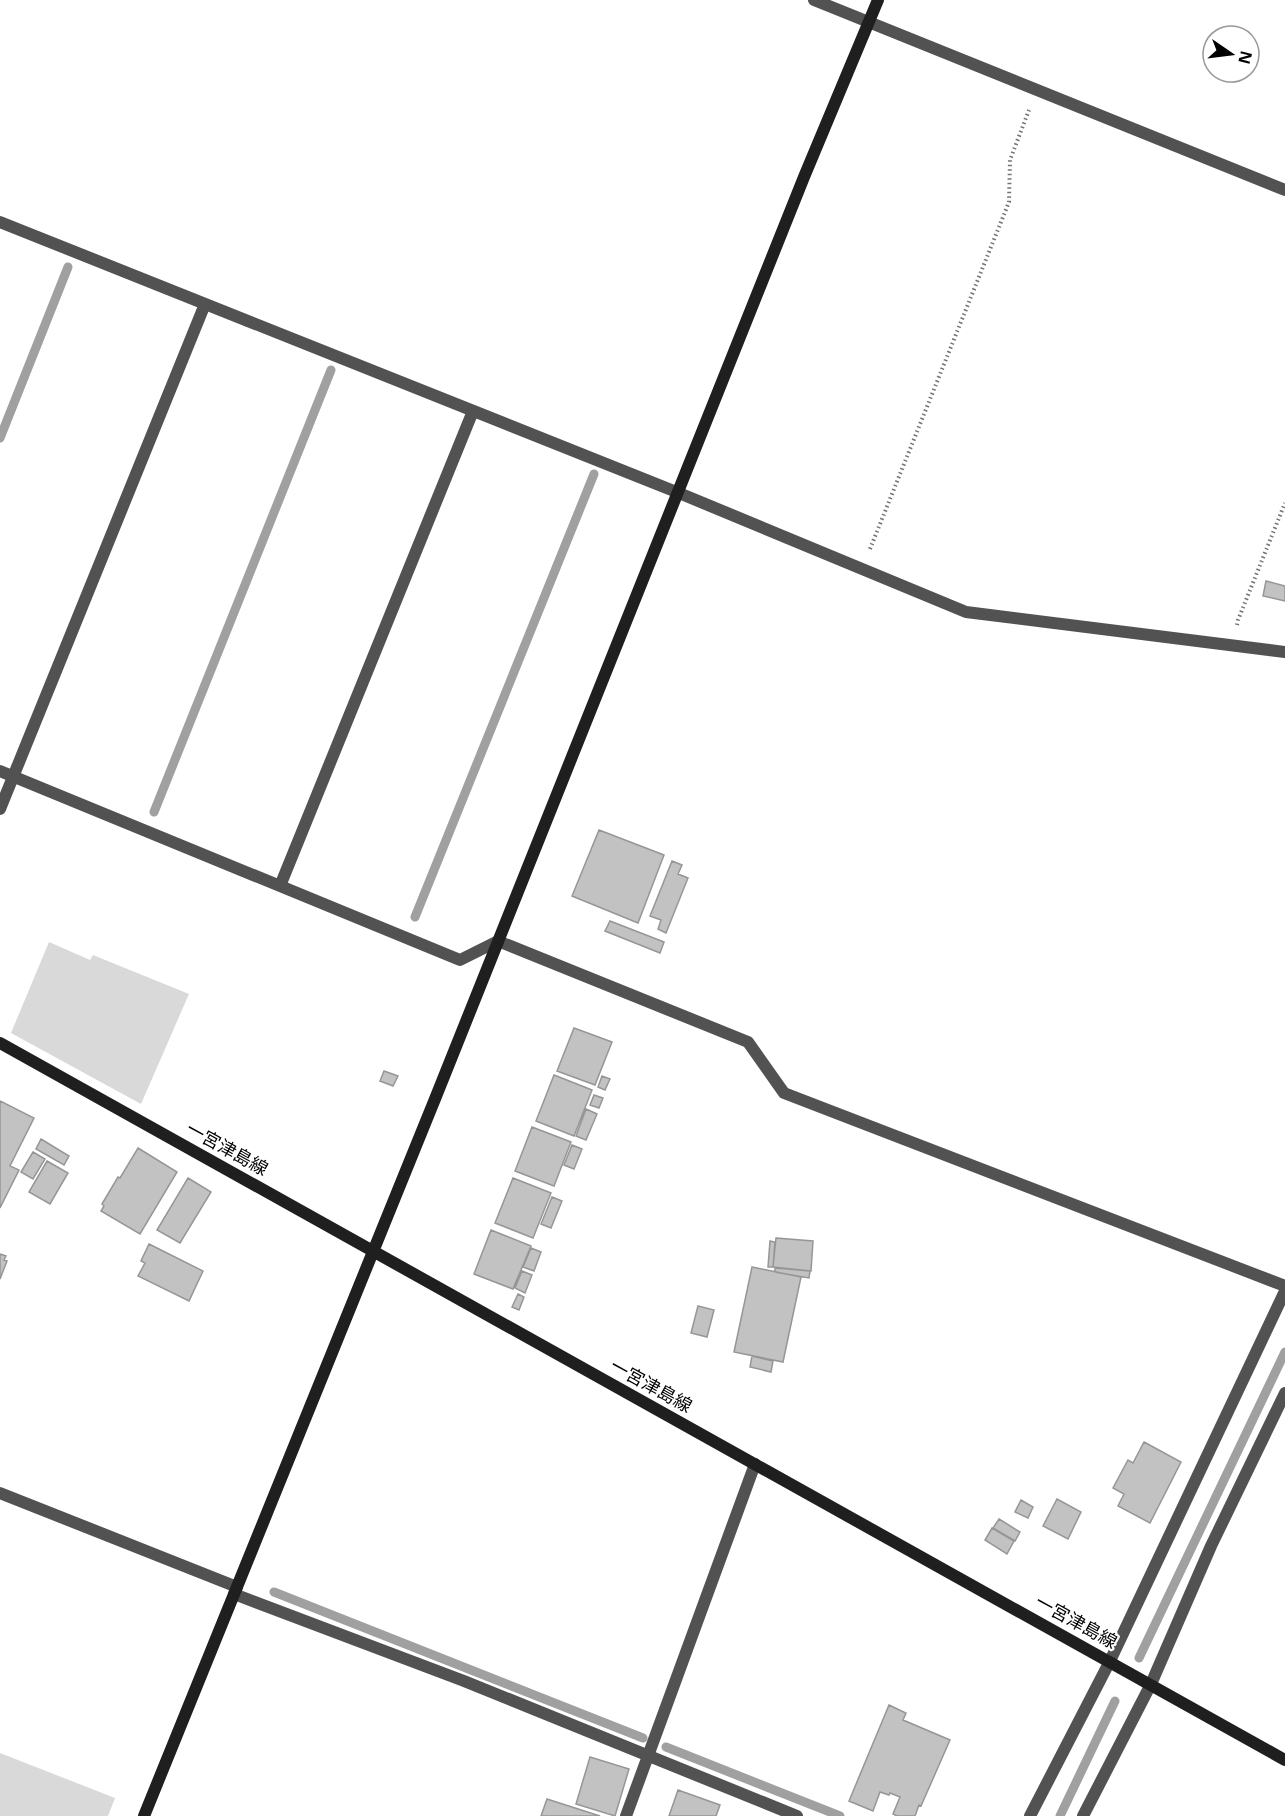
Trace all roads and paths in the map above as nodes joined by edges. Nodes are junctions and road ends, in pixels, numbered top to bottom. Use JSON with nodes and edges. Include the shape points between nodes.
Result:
{"nodes":[{"id":1,"x":814,"y":0,"type":"edge"},
{"id":2,"x":878,"y":0,"type":"edge"},
{"id":3,"x":869,"y":22,"type":"junction"},
{"id":4,"x":1038,"y":90,"type":"junction"},
{"id":5,"x":1285,"y":190,"type":"edge"},
{"id":6,"x":0,"y":222,"type":"edge"},
{"id":7,"x":205,"y":304,"type":"junction"},
{"id":8,"x":472,"y":411,"type":"junction"},
{"id":9,"x":679,"y":493,"type":"junction"},
{"id":10,"x":1285,"y":503,"type":"edge"},
{"id":11,"x":862,"y":569,"type":"junction"},
{"id":12,"x":1235,"y":646,"type":"junction"},
{"id":13,"x":1285,"y":652,"type":"edge"},
{"id":14,"x":0,"y":771,"type":"edge"},
{"id":15,"x":13,"y":777,"type":"junction"},
{"id":16,"x":0,"y":809,"type":"edge"},
{"id":17,"x":280,"y":886,"type":"junction"},
{"id":18,"x":498,"y":941,"type":"junction"},
{"id":19,"x":0,"y":1043,"type":"edge"},
{"id":20,"x":373,"y":1252,"type":"junction"},
{"id":21,"x":1285,"y":1286,"type":"edge"},
{"id":22,"x":1285,"y":1291,"type":"edge"},
{"id":23,"x":1285,"y":1393,"type":"edge"},
{"id":24,"x":755,"y":1464,"type":"junction"},
{"id":25,"x":0,"y":1493,"type":"edge"},
{"id":26,"x":236,"y":1590,"type":"junction"},
{"id":27,"x":1110,"y":1661,"type":"junction"},
{"id":28,"x":1151,"y":1684,"type":"junction"},
{"id":29,"x":648,"y":1756,"type":"junction"},
{"id":30,"x":1285,"y":1760,"type":"edge"},
{"id":31,"x":144,"y":1816,"type":"edge"},
{"id":32,"x":626,"y":1816,"type":"edge"},
{"id":33,"x":797,"y":1816,"type":"edge"},
{"id":34,"x":1030,"y":1816,"type":"edge"},
{"id":35,"x":1083,"y":1816,"type":"edge"}],
"edges":[{"from":1,"to":3,"type":"street"},
{"from":2,"to":3,"type":"street"},
{"from":3,"to":4,"type":"street"},
{"from":3,"to":9,"type":"street"},
{"from":4,"to":5,"type":"street"},
{"from":4,"to":11,"type":"path","via":[[1010,160],[1009,202]]},
{"from":6,"to":7,"type":"street"},
{"from":7,"to":8,"type":"street"},
{"from":7,"to":15,"type":"street"},
{"from":8,"to":9,"type":"street"},
{"from":8,"to":17,"type":"street"},
{"from":9,"to":11,"type":"street"},
{"from":9,"to":18,"type":"street"},
{"from":10,"to":12,"type":"path","via":[[1238,620]]},
{"from":11,"to":12,"type":"street","via":[[966,612]]},
{"from":12,"to":13,"type":"street"},
{"from":14,"to":15,"type":"street"},
{"from":15,"to":16,"type":"street"},
{"from":15,"to":17,"type":"street"},
{"from":17,"to":18,"type":"street","via":[[460,960]]},
{"from":18,"to":20,"type":"street"},
{"from":18,"to":21,"type":"street","via":[[748,1042],[784,1093]]},
{"from":19,"to":20,"type":"street","name":"一宮津島線"},
{"from":20,"to":24,"type":"street","name":"一宮津島線"},
{"from":20,"to":26,"type":"street"},
{"from":22,"to":27,"type":"street"},
{"from":23,"to":28,"type":"street","via":[[1211,1546]]},
{"from":24,"to":27,"type":"street","name":"一宮津島線"},
{"from":24,"to":29,"type":"street"},
{"from":25,"to":26,"type":"street"},
{"from":26,"to":29,"type":"street"},
{"from":26,"to":31,"type":"street"},
{"from":27,"to":28,"type":"street","name":"一宮津島線"},
{"from":27,"to":34,"type":"street"},
{"from":28,"to":30,"type":"street","name":"一宮津島線"},
{"from":28,"to":35,"type":"street"},
{"from":29,"to":32,"type":"street"},
{"from":29,"to":33,"type":"street"}]}
